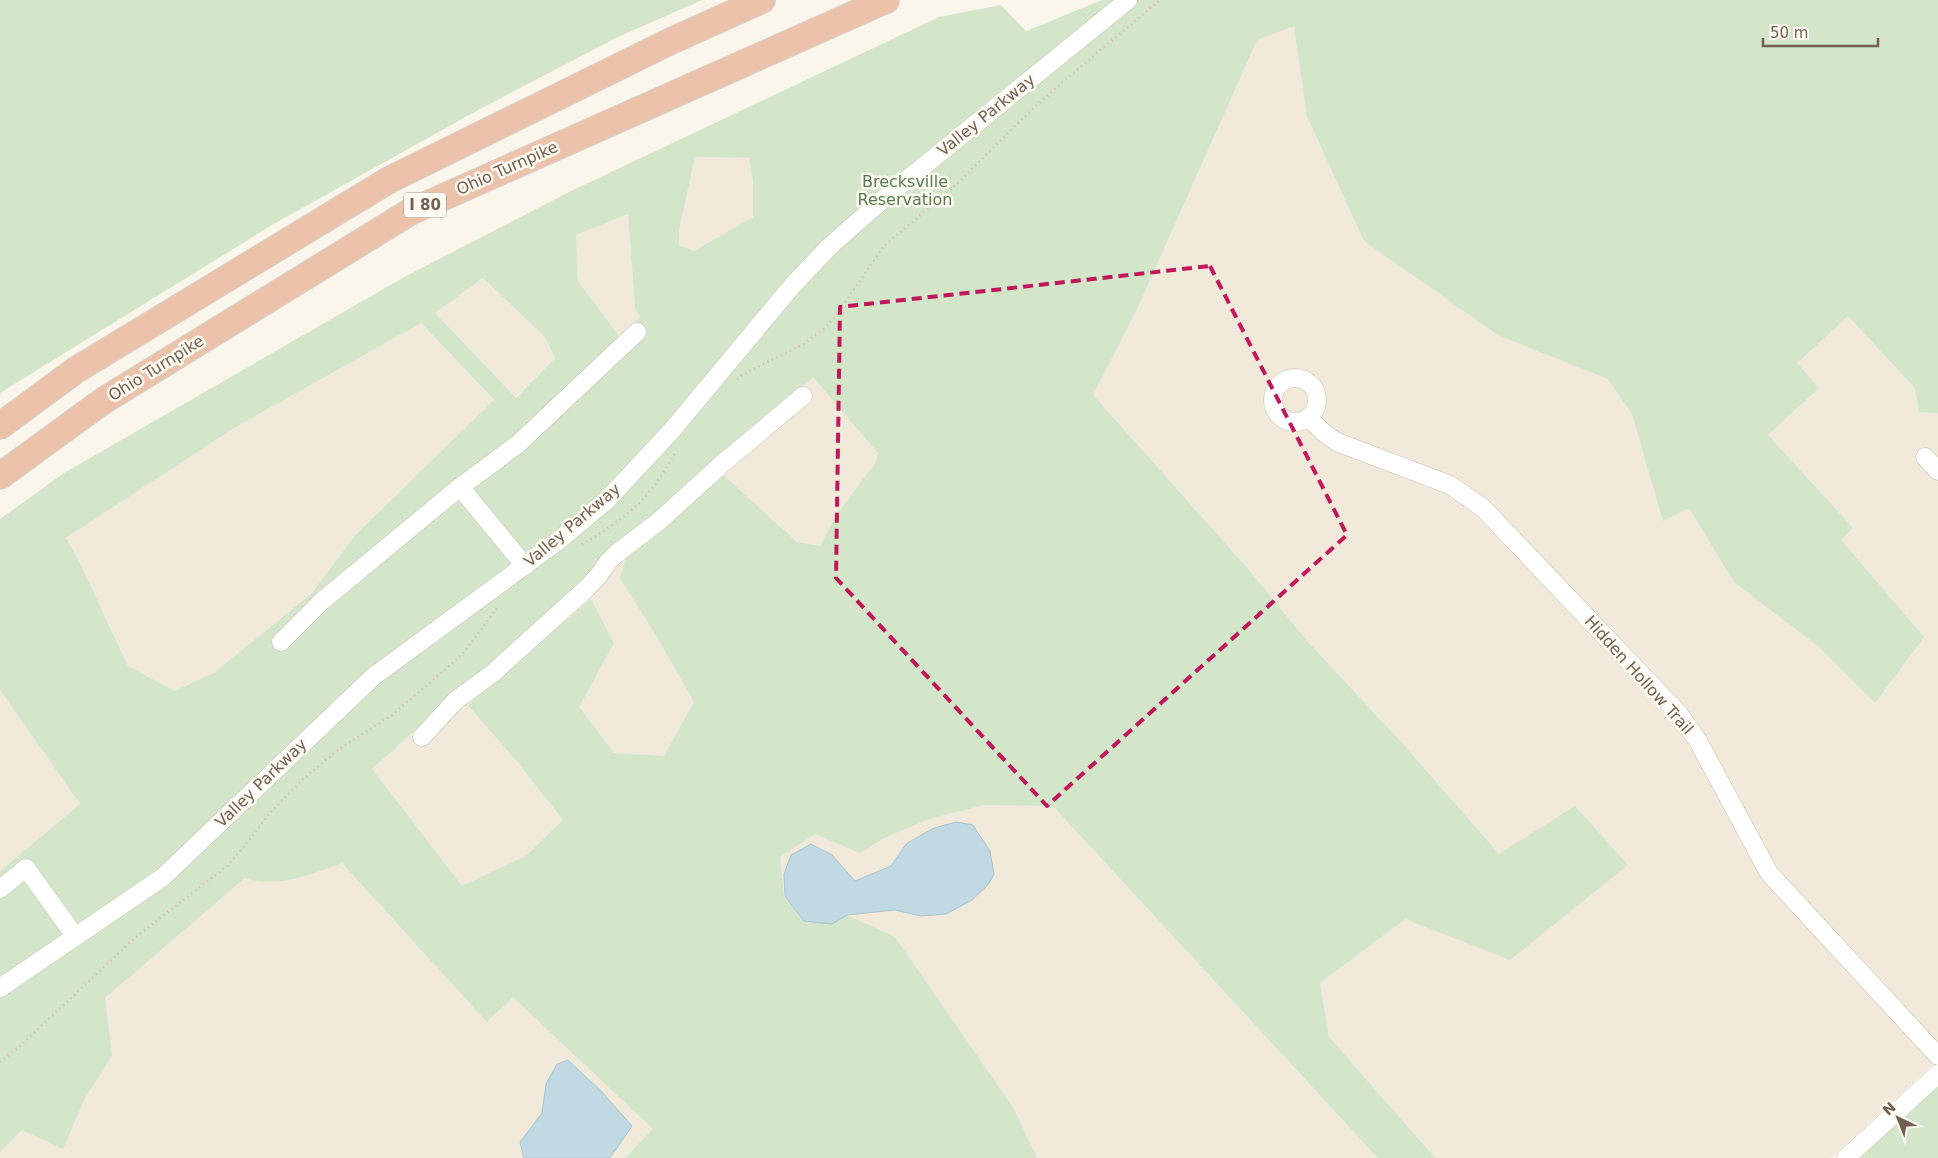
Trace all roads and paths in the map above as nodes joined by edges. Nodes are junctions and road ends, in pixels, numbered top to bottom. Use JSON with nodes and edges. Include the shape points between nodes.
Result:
{"nodes":[{"id":1,"x":762,"y":0,"type":"edge"},
{"id":2,"x":886,"y":0,"type":"edge"},
{"id":3,"x":1128,"y":0,"type":"edge"},
{"id":4,"x":637,"y":332,"type":"dead end"},
{"id":5,"x":803,"y":396,"type":"dead end"},
{"id":6,"x":1308,"y":417,"type":"dead end"},
{"id":7,"x":0,"y":426,"type":"edge"},
{"id":8,"x":1925,"y":457,"type":"dead end"},
{"id":9,"x":1938,"y":471,"type":"edge"},
{"id":10,"x":0,"y":476,"type":"edge"},
{"id":11,"x":460,"y":487,"type":"junction"},
{"id":12,"x":524,"y":566,"type":"junction"},
{"id":13,"x":281,"y":642,"type":"dead end"},
{"id":14,"x":422,"y":737,"type":"dead end"},
{"id":15,"x":0,"y":889,"type":"edge"},
{"id":16,"x":75,"y":936,"type":"junction"},
{"id":17,"x":0,"y":988,"type":"edge"},
{"id":18,"x":1938,"y":1056,"type":"edge"},
{"id":19,"x":1938,"y":1074,"type":"edge"},
{"id":20,"x":1846,"y":1158,"type":"edge"}],
"edges":[{"from":1,"to":7,"type":"highway","number":"I 80","via":[[671,41],[389,180],[76,370]]},
{"from":2,"to":10,"type":"highway","name":"Ohio Turnpike","number":"I 80","via":[[410,212],[103,401]]},
{"from":3,"to":12,"type":"street","name":"Valley Parkway","via":[[830,246],[608,500]]},
{"from":4,"to":11,"type":"street","via":[[518,444]]},
{"from":5,"to":14,"type":"street","via":[[658,522],[616,554],[587,588],[493,673],[455,702]]},
{"from":6,"to":18,"type":"street","name":"Hidden Hollow Trail","via":[[1337,442],[1450,485],[1483,508],[1678,714],[1698,741],[1769,873]]},
{"from":8,"to":9,"type":"street"},
{"from":11,"to":12,"type":"street"},
{"from":11,"to":13,"type":"street","via":[[322,601]]},
{"from":12,"to":16,"type":"street","name":"Valley Parkway","via":[[374,676],[163,876]]},
{"from":15,"to":16,"type":"street","via":[[26,868]]},
{"from":16,"to":17,"type":"street","name":"Valley Parkway"},
{"from":19,"to":20,"type":"street"}]}
